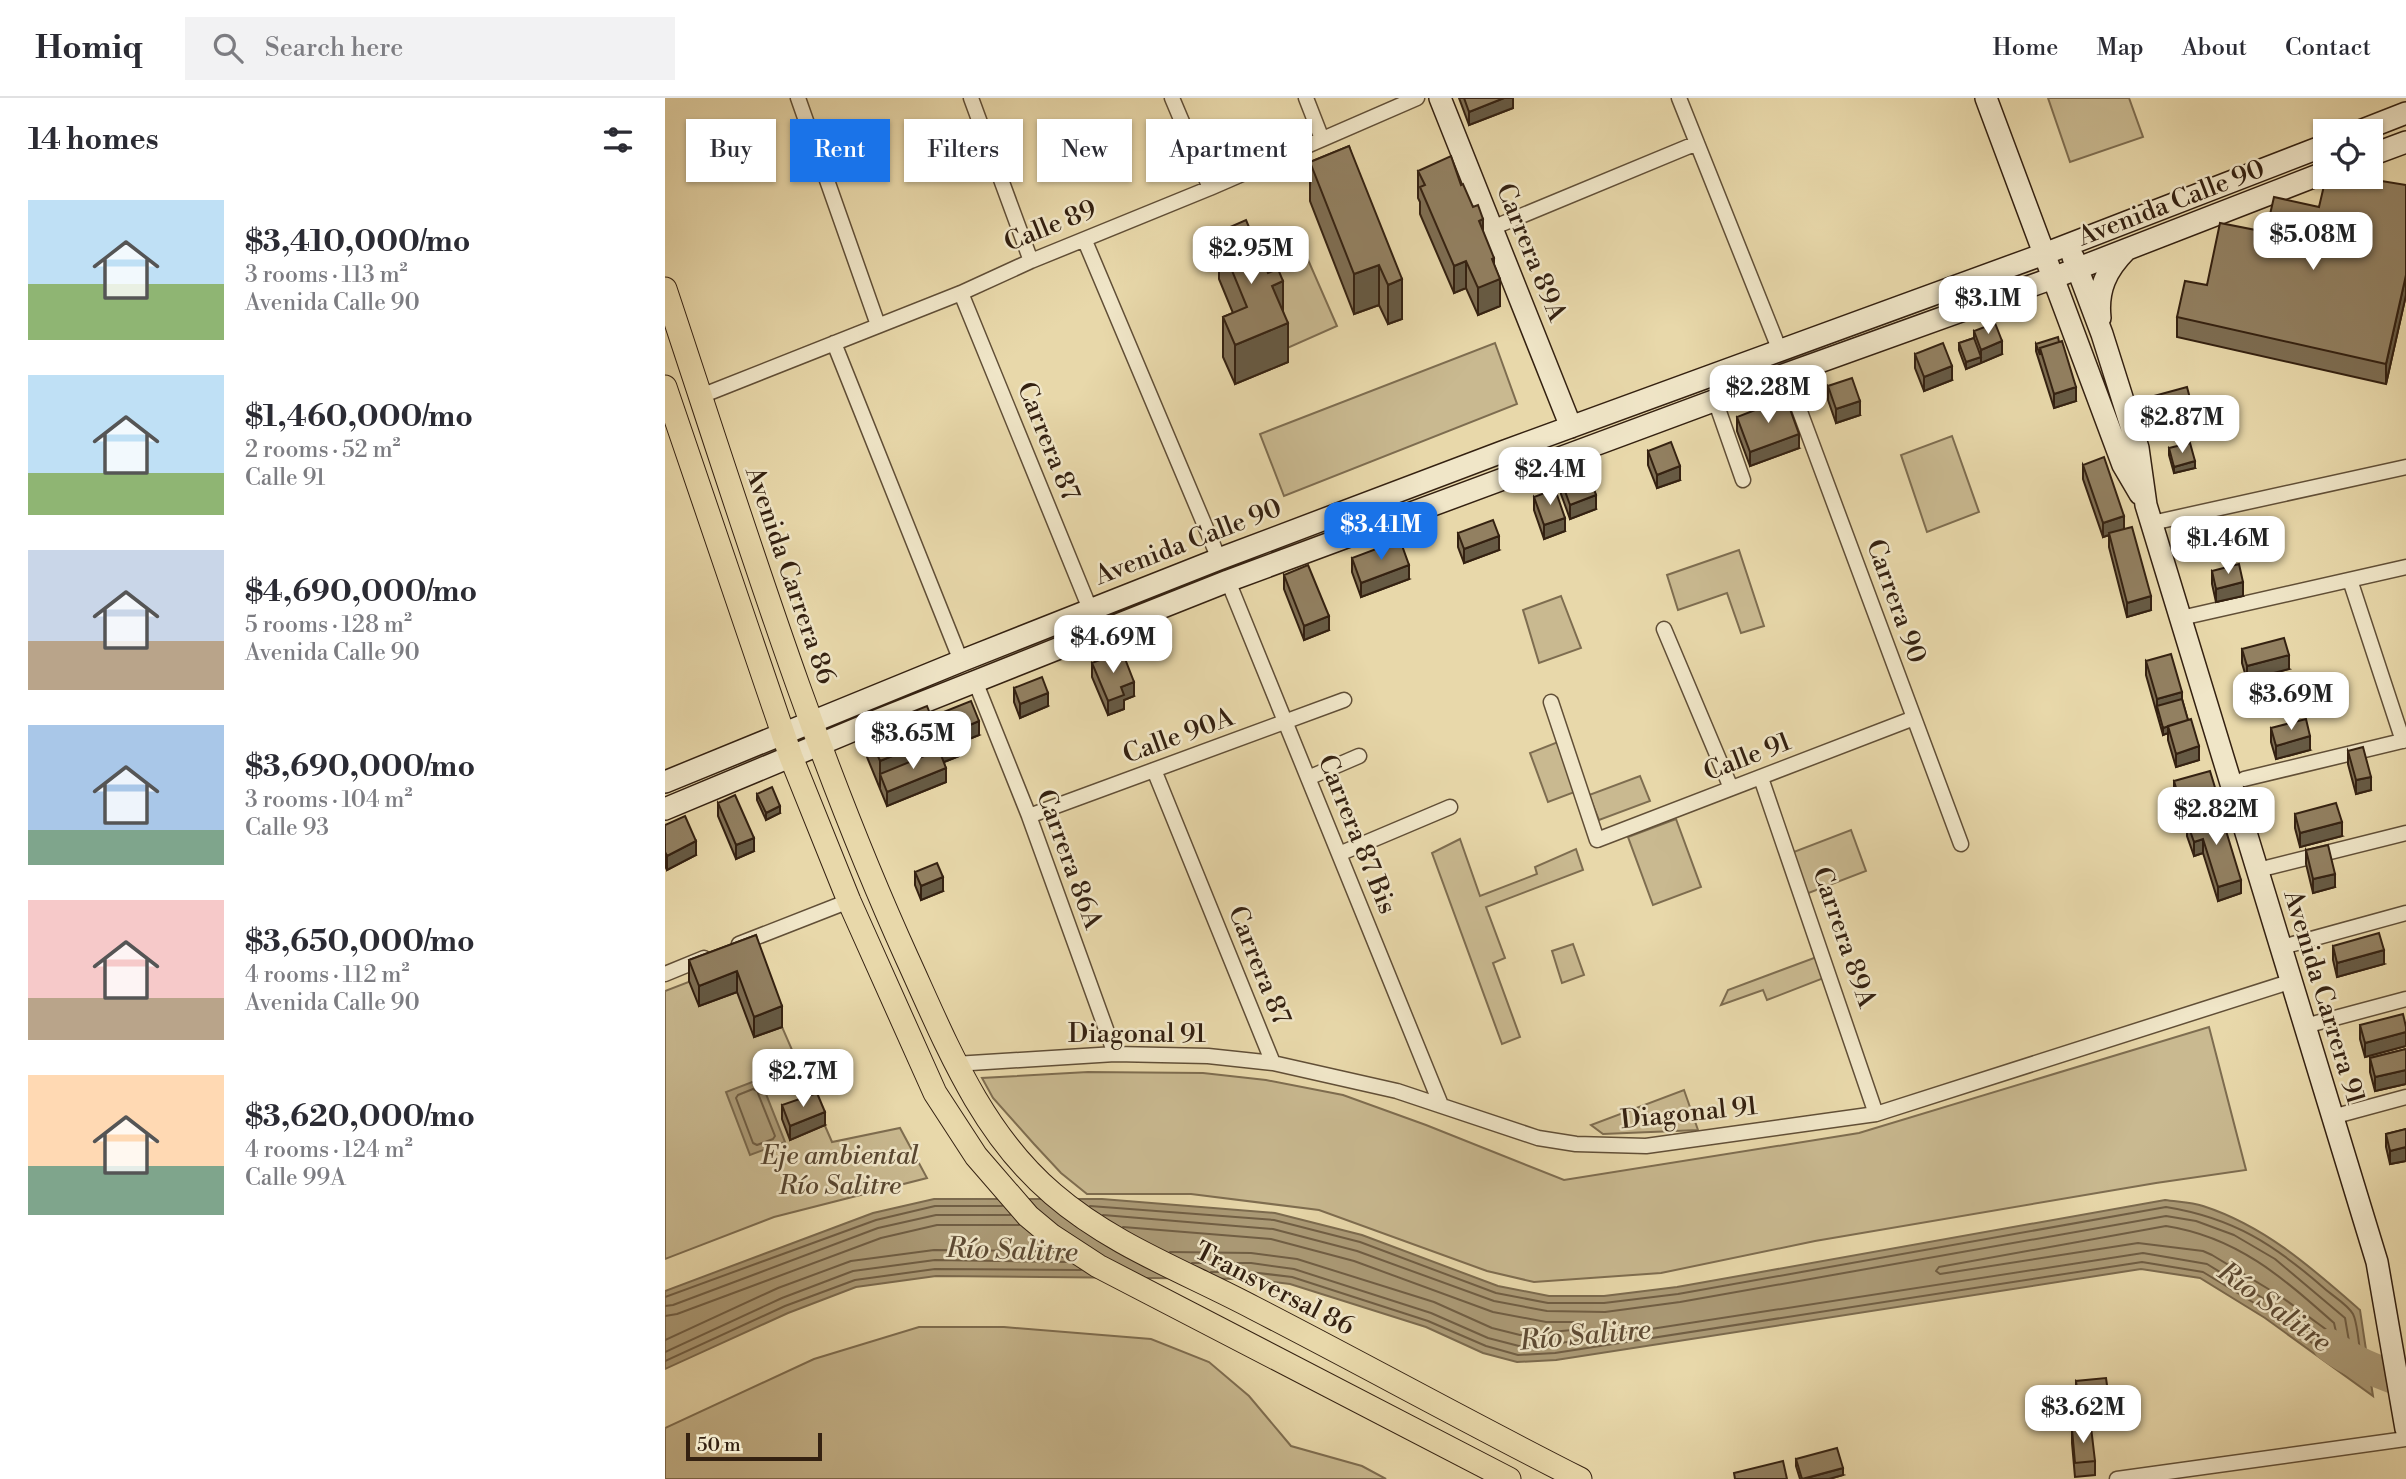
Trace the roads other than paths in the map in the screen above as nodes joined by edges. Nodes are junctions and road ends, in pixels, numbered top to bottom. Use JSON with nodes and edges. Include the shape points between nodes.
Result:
{"nodes":[{"id":1,"x":798,"y":98,"type":"edge"},
{"id":2,"x":971,"y":98,"type":"edge"},
{"id":3,"x":1172,"y":98,"type":"edge"},
{"id":4,"x":1306,"y":98,"type":"edge"},
{"id":5,"x":1417,"y":98,"type":"edge"},
{"id":6,"x":1440,"y":98,"type":"edge"},
{"id":7,"x":1679,"y":98,"type":"edge"},
{"id":8,"x":1986,"y":98,"type":"edge"},
{"id":9,"x":2406,"y":113,"type":"edge"},
{"id":10,"x":2383,"y":122,"type":"edge"},
{"id":11,"x":1322,"y":139,"type":"junction"},
{"id":12,"x":2406,"y":142,"type":"edge"},
{"id":13,"x":1697,"y":143,"type":"junction"},
{"id":14,"x":2313,"y":150,"type":"edge"},
{"id":15,"x":2383,"y":151,"type":"edge"},
{"id":16,"x":2313,"y":177,"type":"edge"},
{"id":17,"x":1210,"y":188,"type":"junction"},
{"id":18,"x":1492,"y":228,"type":"junction"},
{"id":19,"x":1085,"y":241,"type":"junction"},
{"id":20,"x":2068,"y":245,"type":"junction"},
{"id":21,"x":2128,"y":248,"type":"junction"},
{"id":22,"x":2044,"y":254,"type":"junction"},
{"id":23,"x":1031,"y":261,"type":"junction"},
{"id":24,"x":2077,"y":269,"type":"junction"},
{"id":25,"x":2053,"y":278,"type":"junction"},
{"id":26,"x":665,"y":289,"type":"edge"},
{"id":27,"x":961,"y":293,"type":"junction"},
{"id":28,"x":878,"y":325,"type":"junction"},
{"id":29,"x":2102,"y":334,"type":"junction"},
{"id":30,"x":834,"y":343,"type":"junction"},
{"id":31,"x":1780,"y":351,"type":"junction"},
{"id":32,"x":1786,"y":374,"type":"junction"},
{"id":33,"x":701,"y":396,"type":"junction"},
{"id":34,"x":1715,"y":401,"type":"junction"},
{"id":35,"x":667,"y":402,"type":"edge"},
{"id":36,"x":1571,"y":427,"type":"junction"},
{"id":37,"x":2406,"y":467,"type":"edge"},
{"id":38,"x":1743,"y":480,"type":"dead end"},
{"id":39,"x":2149,"y":514,"type":"junction"},
{"id":40,"x":1219,"y":559,"type":"junction"},
{"id":41,"x":2406,"y":567,"type":"edge"},
{"id":42,"x":2350,"y":580,"type":"junction"},
{"id":43,"x":1228,"y":581,"type":"junction"},
{"id":44,"x":1090,"y":608,"type":"junction"},
{"id":45,"x":2181,"y":618,"type":"junction"},
{"id":46,"x":1664,"y":629,"type":"dead end"},
{"id":47,"x":961,"y":661,"type":"junction"},
{"id":48,"x":975,"y":681,"type":"junction"},
{"id":49,"x":1344,"y":700,"type":"dead end"},
{"id":50,"x":1551,"y":702,"type":"dead end"},
{"id":51,"x":1914,"y":718,"type":"junction"},
{"id":52,"x":811,"y":721,"type":"junction"},
{"id":53,"x":1285,"y":722,"type":"junction"},
{"id":54,"x":783,"y":734,"type":"junction"},
{"id":55,"x":2404,"y":741,"type":"edge"},
{"id":56,"x":820,"y":745,"type":"junction"},
{"id":57,"x":1359,"y":756,"type":"dead end"},
{"id":58,"x":791,"y":757,"type":"junction"},
{"id":59,"x":1154,"y":770,"type":"junction"},
{"id":60,"x":1308,"y":778,"type":"junction"},
{"id":61,"x":1761,"y":778,"type":"junction"},
{"id":62,"x":2245,"y":779,"type":"dead end"},
{"id":63,"x":665,"y":782,"type":"edge"},
{"id":64,"x":1731,"y":788,"type":"junction"},
{"id":65,"x":1450,"y":807,"type":"dead end"},
{"id":66,"x":665,"y":810,"type":"edge"},
{"id":67,"x":1029,"y":817,"type":"junction"},
{"id":68,"x":2406,"y":833,"type":"edge"},
{"id":69,"x":1961,"y":844,"type":"dead end"},
{"id":70,"x":1339,"y":854,"type":"junction"},
{"id":71,"x":2258,"y":870,"type":"junction"},
{"id":72,"x":849,"y":901,"type":"junction"},
{"id":73,"x":2406,"y":913,"type":"edge"},
{"id":74,"x":2281,"y":947,"type":"junction"},
{"id":75,"x":665,"y":974,"type":"edge"},
{"id":76,"x":2292,"y":981,"type":"junction"},
{"id":77,"x":2406,"y":999,"type":"edge"},
{"id":78,"x":2305,"y":1026,"type":"junction"},
{"id":79,"x":1115,"y":1054,"type":"junction"},
{"id":80,"x":1273,"y":1063,"type":"junction"},
{"id":81,"x":955,"y":1064,"type":"junction"},
{"id":82,"x":2406,"y":1097,"type":"edge"},
{"id":83,"x":978,"y":1105,"type":"joint"},
{"id":84,"x":1441,"y":1105,"type":"junction"},
{"id":85,"x":1876,"y":1114,"type":"junction"},
{"id":86,"x":2332,"y":1117,"type":"junction"},
{"id":87,"x":2406,"y":1427,"type":"edge"},
{"id":88,"x":2406,"y":1438,"type":"edge"},
{"id":89,"x":1509,"y":1479,"type":"edge"},
{"id":90,"x":1580,"y":1479,"type":"edge"},
{"id":91,"x":2117,"y":1479,"type":"edge"}],
"edges":[{"from":1,"to":28,"type":"street"},
{"from":2,"to":23,"type":"street"},
{"from":3,"to":17,"type":"street"},
{"from":4,"to":11,"type":"street"},
{"from":5,"to":11,"type":"street","name":"Calle 89"},
{"from":6,"to":18,"type":"main road","name":"Carrera 89A"},
{"from":7,"to":13,"type":"street"},
{"from":8,"to":22,"type":"main road","name":"Avenida Carrera 91"},
{"from":9,"to":10,"type":"main road"},
{"from":11,"to":17,"type":"street","name":"Calle 89"},
{"from":12,"to":15,"type":"main road"},
{"from":13,"to":18,"type":"street"},
{"from":13,"to":31,"type":"street"},
{"from":14,"to":20,"type":"main road","name":"Avenida Calle 90"},
{"from":16,"to":21,"type":"main road","name":"Avenida Calle 90"},
{"from":17,"to":19,"type":"street","name":"Calle 89"},
{"from":18,"to":36,"type":"main road","name":"Carrera 89A"},
{"from":19,"to":23,"type":"street","name":"Calle 89"},
{"from":19,"to":40,"type":"street"},
{"from":20,"to":22,"type":"main road","name":"Avenida Calle 90"},
{"from":20,"to":24,"type":"main road","name":"Avenida Carrera 91"},
{"from":21,"to":24,"type":"main road","name":"Avenida Calle 90"},
{"from":21,"to":29,"type":"main road","via":[[2103,282],[2099,306]]},
{"from":22,"to":25,"type":"main road","name":"Avenida Carrera 91"},
{"from":22,"to":31,"type":"main road","name":"Avenida Calle 90"},
{"from":23,"to":27,"type":"street","name":"Calle 89"},
{"from":24,"to":25,"type":"main road","name":"Avenida Calle 90"},
{"from":24,"to":29,"type":"main road","name":"Avenida Carrera 91"},
{"from":25,"to":32,"type":"main road","name":"Avenida Calle 90"},
{"from":25,"to":39,"type":"main road","name":"Avenida Carrera 91","via":[[2123,465]]},
{"from":26,"to":33,"type":"main road","name":"Avenida Carrera 86"},
{"from":27,"to":28,"type":"street","name":"Calle 89"},
{"from":27,"to":44,"type":"street","name":"Carrera 87"},
{"from":28,"to":30,"type":"street","name":"Calle 89"},
{"from":29,"to":39,"type":"main road","name":"Avenida Carrera 91","via":[[2138,448]]},
{"from":30,"to":33,"type":"street","name":"Calle 89"},
{"from":30,"to":47,"type":"street"},
{"from":31,"to":36,"type":"main road","name":"Avenida Calle 90"},
{"from":32,"to":34,"type":"main road","name":"Avenida Calle 90"},
{"from":32,"to":51,"type":"street","name":"Carrera 90"},
{"from":33,"to":52,"type":"main road","name":"Avenida Carrera 86"},
{"from":34,"to":38,"type":"street"},
{"from":34,"to":43,"type":"main road","name":"Avenida Calle 90"},
{"from":35,"to":54,"type":"main road"},
{"from":36,"to":40,"type":"main road","name":"Avenida Calle 90"},
{"from":37,"to":39,"type":"street"},
{"from":39,"to":45,"type":"main road","name":"Avenida Carrera 91"},
{"from":40,"to":44,"type":"main road","name":"Avenida Calle 90"},
{"from":41,"to":42,"type":"street"},
{"from":42,"to":45,"type":"street"},
{"from":42,"to":55,"type":"street"},
{"from":43,"to":48,"type":"main road","name":"Avenida Calle 90"},
{"from":43,"to":53,"type":"street","name":"Carrera 87 Bis"},
{"from":44,"to":47,"type":"main road","name":"Avenida Calle 90"},
{"from":45,"to":71,"type":"main road","name":"Avenida Carrera 91"},
{"from":46,"to":64,"type":"street"},
{"from":47,"to":52,"type":"main road","name":"Avenida Calle 90"},
{"from":48,"to":56,"type":"main road","name":"Avenida Calle 90"},
{"from":48,"to":67,"type":"street","name":"Carrera 86A"},
{"from":49,"to":53,"type":"street","name":"Calle 90A"},
{"from":50,"to":64,"type":"street","name":"Calle 91","via":[[1597,840]]},
{"from":51,"to":61,"type":"street","name":"Calle 91"},
{"from":51,"to":69,"type":"street","name":"Carrera 90"},
{"from":52,"to":54,"type":"main road","name":"Avenida Calle 90"},
{"from":52,"to":56,"type":"main road","name":"Avenida Carrera 86"},
{"from":53,"to":59,"type":"street","name":"Calle 90A"},
{"from":53,"to":60,"type":"street","name":"Carrera 87 Bis"},
{"from":54,"to":58,"type":"main road"},
{"from":54,"to":63,"type":"main road","name":"Avenida Calle 90"},
{"from":55,"to":62,"type":"street"},
{"from":56,"to":58,"type":"main road","name":"Avenida Calle 90"},
{"from":56,"to":81,"type":"main road","name":"Avenida Carrera 86","via":[[860,851]]},
{"from":57,"to":60,"type":"street"},
{"from":58,"to":66,"type":"main road","name":"Avenida Calle 90"},
{"from":58,"to":72,"type":"main road"},
{"from":59,"to":67,"type":"street","name":"Calle 90A"},
{"from":59,"to":80,"type":"street","name":"Carrera 87"},
{"from":60,"to":70,"type":"street","name":"Carrera 87 Bis"},
{"from":61,"to":64,"type":"street","name":"Calle 91"},
{"from":61,"to":85,"type":"street","name":"Carrera 89A"},
{"from":65,"to":70,"type":"street"},
{"from":67,"to":79,"type":"street","name":"Carrera 86A"},
{"from":68,"to":71,"type":"street"},
{"from":70,"to":84,"type":"street","name":"Carrera 87 Bis"},
{"from":71,"to":74,"type":"main road","name":"Avenida Carrera 91"},
{"from":72,"to":75,"type":"street"},
{"from":72,"to":89,"type":"main road","via":[[947,1115],[1028,1216],[1097,1266]]},
{"from":73,"to":74,"type":"street"},
{"from":74,"to":76,"type":"main road","name":"Avenida Carrera 91"},
{"from":76,"to":78,"type":"main road","name":"Avenida Carrera 91"},
{"from":76,"to":85,"type":"street","name":"Diagonal 91"},
{"from":77,"to":78,"type":"street"},
{"from":78,"to":86,"type":"main road","name":"Avenida Carrera 91"},
{"from":79,"to":80,"type":"street","name":"Diagonal 91"},
{"from":79,"to":81,"type":"street","name":"Diagonal 91"},
{"from":80,"to":84,"type":"street","name":"Diagonal 91"},
{"from":81,"to":83,"type":"main road","name":"Avenida Carrera 86"},
{"from":82,"to":86,"type":"street"},
{"from":83,"to":90,"type":"main road","name":"Transversal 86","via":[[1031,1174],[1104,1232]]},
{"from":84,"to":85,"type":"street","name":"Diagonal 91","via":[[1538,1138],[1646,1146]]},
{"from":86,"to":87,"type":"main road","name":"Avenida Carrera 91","via":[[2382,1281]]},
{"from":88,"to":91,"type":"street"}]}
